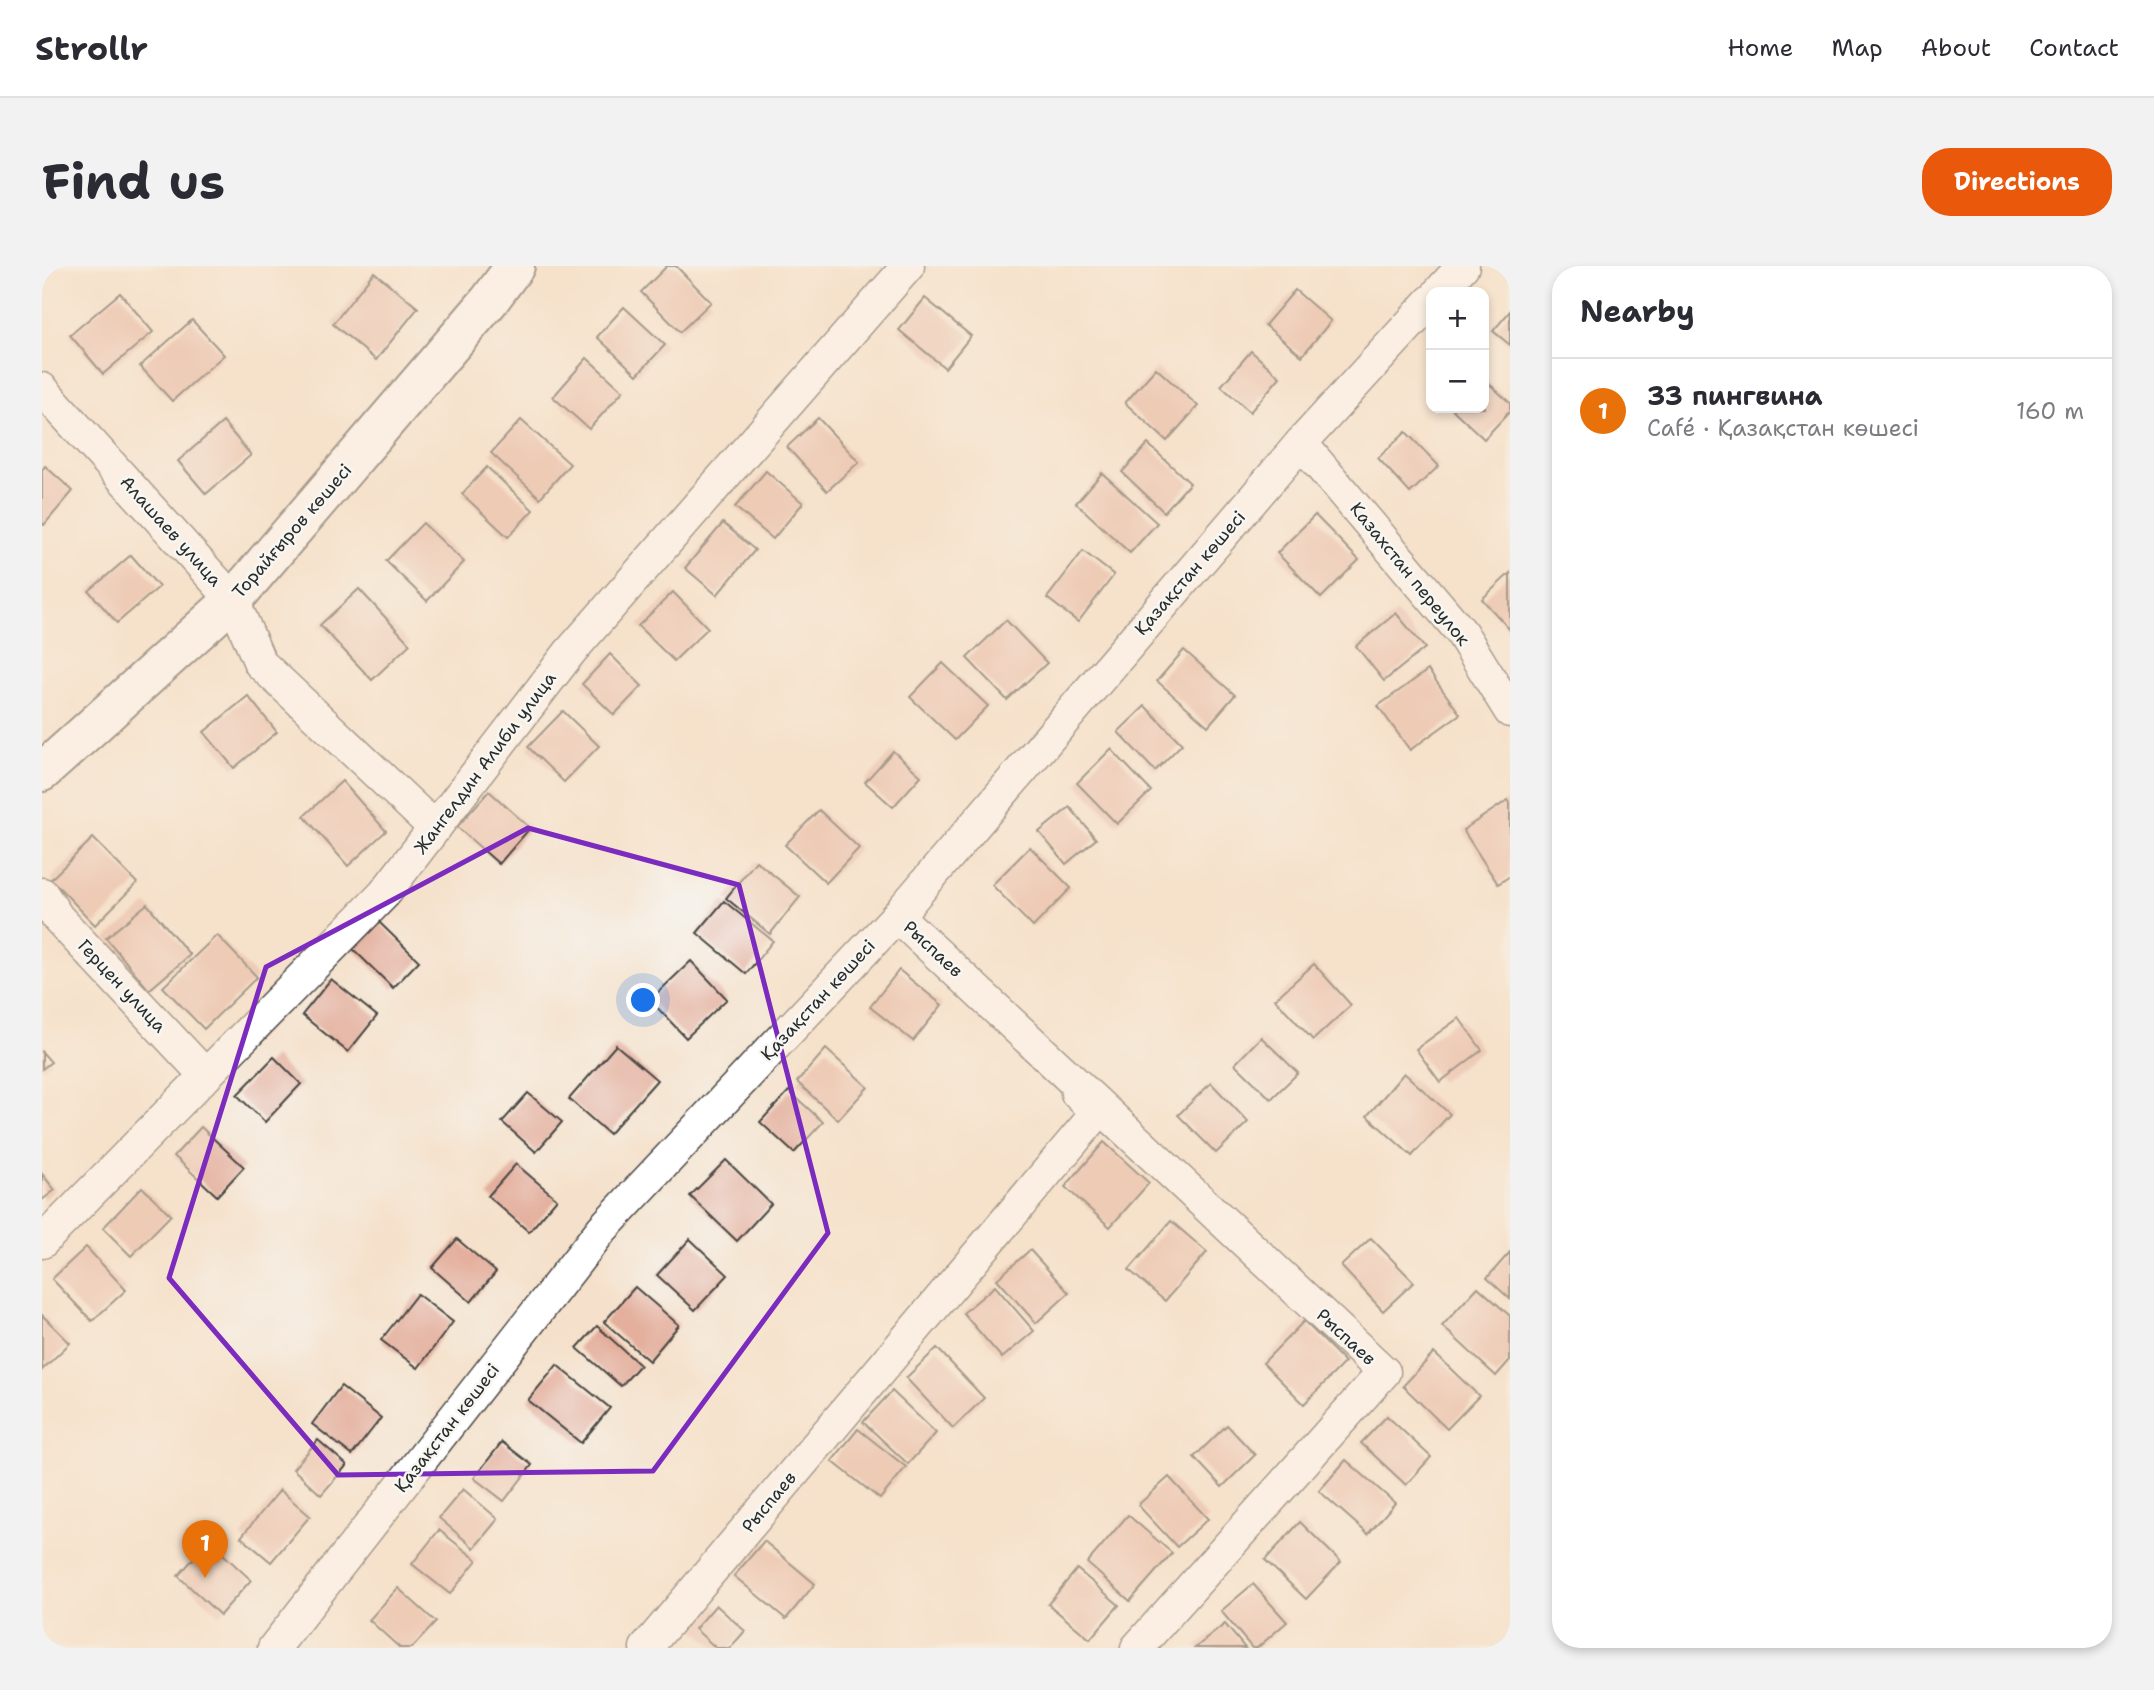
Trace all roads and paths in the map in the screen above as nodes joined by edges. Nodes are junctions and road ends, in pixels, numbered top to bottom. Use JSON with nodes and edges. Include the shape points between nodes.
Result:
{"nodes":[{"id":1,"x":515,"y":266,"type":"edge"},
{"id":2,"x":908,"y":266,"type":"edge"},
{"id":3,"x":1463,"y":266,"type":"edge"},
{"id":4,"x":1444,"y":287,"type":"edge"},
{"id":5,"x":1426,"y":306,"type":"edge"},
{"id":6,"x":42,"y":389,"type":"edge"},
{"id":7,"x":1301,"y":443,"type":"junction"},
{"id":8,"x":233,"y":600,"type":"junction"},
{"id":9,"x":1510,"y":711,"type":"edge"},
{"id":10,"x":42,"y":772,"type":"edge"},
{"id":11,"x":435,"y":828,"type":"junction"},
{"id":12,"x":42,"y":894,"type":"edge"},
{"id":13,"x":897,"y":916,"type":"junction"},
{"id":14,"x":206,"y":1076,"type":"junction"},
{"id":15,"x":42,"y":1242,"type":"edge"},
{"id":16,"x":274,"y":1648,"type":"edge"},
{"id":17,"x":646,"y":1648,"type":"edge"},
{"id":18,"x":1137,"y":1648,"type":"edge"}],
"edges":[{"from":1,"to":8,"type":"street","name":"Торайғыров көшесі"},
{"from":2,"to":11,"type":"street","name":"Жангелдин Алиби улица","via":[[570,652]]},
{"from":3,"to":4,"type":"street"},
{"from":5,"to":7,"type":"street","name":"Қазақстан көшесі"},
{"from":6,"to":8,"type":"street","name":"Алашаев улица"},
{"from":7,"to":9,"type":"street","name":"Казахстан переулок","via":[[1461,632]]},
{"from":7,"to":13,"type":"street","name":"Қазақстан көшесі"},
{"from":8,"to":10,"type":"street","name":"Торайғыров көшесі"},
{"from":8,"to":11,"type":"street","name":"Алашаев улица","via":[[260,663]]},
{"from":11,"to":14,"type":"street","name":"Жангелдин Алиби улица","via":[[384,894]]},
{"from":12,"to":14,"type":"street","name":"Герцен улица","via":[[58,918]]},
{"from":13,"to":16,"type":"street","name":"Қазақстан көшесі","via":[[602,1229]]},
{"from":13,"to":17,"type":"street","name":"Рыспаев","via":[[1097,1113]]},
{"from":13,"to":18,"type":"street","name":"Рыспаев","via":[[1384,1372]]},
{"from":14,"to":15,"type":"street","name":"Жангелдин Алиби улица"}]}
